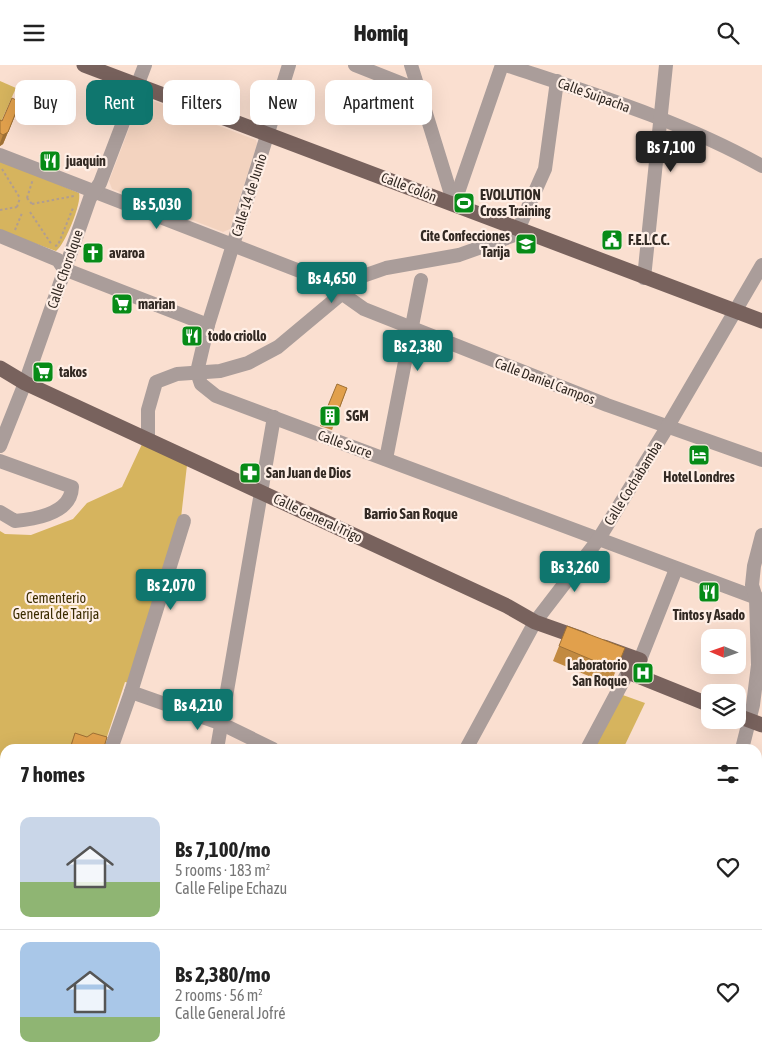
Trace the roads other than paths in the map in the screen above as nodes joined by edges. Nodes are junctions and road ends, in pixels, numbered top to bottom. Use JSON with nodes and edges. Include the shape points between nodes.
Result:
{"nodes":[{"id":1,"x":84,"y":65,"type":"edge"},
{"id":2,"x":145,"y":65,"type":"edge"},
{"id":3,"x":289,"y":65,"type":"edge"},
{"id":4,"x":355,"y":65,"type":"edge"},
{"id":5,"x":411,"y":65,"type":"edge"},
{"id":6,"x":502,"y":65,"type":"edge"},
{"id":7,"x":506,"y":65,"type":"edge"},
{"id":8,"x":666,"y":65,"type":"edge"},
{"id":9,"x":124,"y":80,"type":"edge"},
{"id":10,"x":139,"y":80,"type":"edge"},
{"id":11,"x":393,"y":80,"type":"edge"},
{"id":12,"x":415,"y":80,"type":"edge"},
{"id":13,"x":558,"y":81,"type":"junction"},
{"id":14,"x":153,"y":91,"type":"edge"},
{"id":15,"x":662,"y":119,"type":"junction"},
{"id":16,"x":122,"y":125,"type":"edge"},
{"id":17,"x":429,"y":125,"type":"edge"},
{"id":18,"x":268,"y":134,"type":"junction"},
{"id":19,"x":0,"y":155,"type":"edge"},
{"id":20,"x":762,"y":166,"type":"edge"},
{"id":21,"x":94,"y":191,"type":"junction"},
{"id":22,"x":454,"y":204,"type":"junction"},
{"id":23,"x":517,"y":229,"type":"junction"},
{"id":24,"x":0,"y":236,"type":"edge"},
{"id":25,"x":233,"y":244,"type":"junction"},
{"id":26,"x":762,"y":265,"type":"edge"},
{"id":27,"x":64,"y":269,"type":"junction"},
{"id":28,"x":644,"y":278,"type":"junction"},
{"id":29,"x":421,"y":280,"type":"dead end"},
{"id":30,"x":735,"y":310,"type":"junction"},
{"id":31,"x":762,"y":321,"type":"edge"},
{"id":32,"x":208,"y":325,"type":"junction"},
{"id":33,"x":412,"y":328,"type":"junction"},
{"id":34,"x":0,"y":368,"type":"edge"},
{"id":35,"x":197,"y":372,"type":"junction"},
{"id":36,"x":25,"y":383,"type":"junction"},
{"id":37,"x":274,"y":417,"type":"junction"},
{"id":38,"x":668,"y":426,"type":"junction"},
{"id":39,"x":148,"y":439,"type":"junction"},
{"id":40,"x":0,"y":446,"type":"edge"},
{"id":41,"x":386,"y":459,"type":"junction"},
{"id":42,"x":762,"y":460,"type":"edge"},
{"id":43,"x":0,"y":461,"type":"edge"},
{"id":44,"x":261,"y":492,"type":"junction"},
{"id":45,"x":0,"y":512,"type":"edge"},
{"id":46,"x":184,"y":521,"type":"dead end"},
{"id":47,"x":762,"y":535,"type":"edge"},
{"id":48,"x":598,"y":540,"type":"junction"},
{"id":49,"x":676,"y":569,"type":"junction"},
{"id":50,"x":759,"y":599,"type":"edge"},
{"id":51,"x":534,"y":622,"type":"junction"},
{"id":52,"x":640,"y":660,"type":"junction"},
{"id":53,"x":628,"y":672,"type":"junction"},
{"id":54,"x":131,"y":692,"type":"junction"},
{"id":55,"x":701,"y":701,"type":"edge"},
{"id":56,"x":749,"y":720,"type":"edge"},
{"id":57,"x":222,"y":724,"type":"junction"},
{"id":58,"x":113,"y":744,"type":"edge"},
{"id":59,"x":218,"y":744,"type":"edge"},
{"id":60,"x":263,"y":744,"type":"edge"},
{"id":61,"x":471,"y":744,"type":"edge"},
{"id":62,"x":589,"y":744,"type":"edge"},
{"id":63,"x":743,"y":744,"type":"edge"}],
"edges":[{"from":1,"to":9,"type":"main road","name":"Calle Colón"},
{"from":2,"to":10,"type":"street","name":"Calle Chorolque"},
{"from":3,"to":18,"type":"street","name":"Calle 14 de Junio"},
{"from":4,"to":11,"type":"street"},
{"from":5,"to":12,"type":"street"},
{"from":6,"to":22,"type":"street"},
{"from":7,"to":13,"type":"street","name":"Calle Suipacha"},
{"from":8,"to":15,"type":"street"},
{"from":13,"to":15,"type":"street","name":"Calle Suipacha"},
{"from":13,"to":23,"type":"street","via":[[545,169]]},
{"from":14,"to":18,"type":"main road","name":"Calle Colón"},
{"from":15,"to":20,"type":"street","name":"Calle Suipacha"},
{"from":15,"to":28,"type":"street"},
{"from":16,"to":21,"type":"street","name":"Calle Chorolque"},
{"from":17,"to":22,"type":"street"},
{"from":18,"to":22,"type":"main road","name":"Calle Colón"},
{"from":18,"to":25,"type":"street","name":"Calle 14 de Junio"},
{"from":19,"to":21,"type":"street","name":"Calle Daniel Campos"},
{"from":21,"to":25,"type":"street","name":"Calle Daniel Campos"},
{"from":21,"to":27,"type":"street","name":"Calle Chorolque"},
{"from":22,"to":23,"type":"main road","name":"Calle Colón"},
{"from":23,"to":28,"type":"main road","name":"Calle Colón"},
{"from":23,"to":35,"type":"street","via":[[506,239],[459,255],[386,268],[363,277],[278,347],[248,363],[220,371]]},
{"from":24,"to":27,"type":"street","via":[[58,260]]},
{"from":25,"to":32,"type":"street","name":"Calle 14 de Junio"},
{"from":25,"to":33,"type":"street","name":"Calle Daniel Campos","via":[[330,285],[364,309]]},
{"from":26,"to":30,"type":"street","name":"Calle Cochabamba"},
{"from":27,"to":32,"type":"street"},
{"from":27,"to":36,"type":"street","name":"Calle Chorolque"},
{"from":28,"to":30,"type":"main road","name":"Calle Colón"},
{"from":29,"to":33,"type":"street"},
{"from":30,"to":31,"type":"main road","name":"Calle Colón"},
{"from":30,"to":38,"type":"street","name":"Calle Cochabamba"},
{"from":32,"to":35,"type":"street"},
{"from":33,"to":38,"type":"street","name":"Calle Daniel Campos"},
{"from":33,"to":41,"type":"street"},
{"from":34,"to":36,"type":"main road","name":"Calle General Trigo"},
{"from":35,"to":37,"type":"street","name":"Calle Sucre","via":[[201,384],[208,391]]},
{"from":35,"to":39,"type":"street","via":[[156,382],[148,410]]},
{"from":36,"to":39,"type":"main road","name":"Calle General Trigo"},
{"from":36,"to":40,"type":"street","name":"Calle Chorolque"},
{"from":37,"to":41,"type":"street","name":"Calle Sucre"},
{"from":37,"to":44,"type":"street"},
{"from":38,"to":42,"type":"street","name":"Calle Daniel Campos"},
{"from":38,"to":48,"type":"street","name":"Calle Cochabamba"},
{"from":39,"to":44,"type":"main road","name":"Calle General Trigo"},
{"from":41,"to":48,"type":"street","name":"Calle Sucre"},
{"from":43,"to":45,"type":"street","via":[[72,487],[68,502],[46,515],[15,521]]},
{"from":44,"to":51,"type":"main road","name":"Calle General Trigo","via":[[507,606]]},
{"from":44,"to":57,"type":"street"},
{"from":46,"to":54,"type":"street"},
{"from":47,"to":50,"type":"street","via":[[752,585]]},
{"from":48,"to":49,"type":"street","name":"Calle Sucre"},
{"from":48,"to":51,"type":"street","name":"Calle Cochabamba"},
{"from":49,"to":50,"type":"street","name":"Calle Sucre"},
{"from":49,"to":52,"type":"street"},
{"from":50,"to":56,"type":"street","via":[[758,665]]},
{"from":51,"to":52,"type":"main road","name":"Calle General Trigo"},
{"from":51,"to":61,"type":"street","name":"Calle Cochabamba"},
{"from":52,"to":53,"type":"main road"},
{"from":53,"to":55,"type":"main road"},
{"from":53,"to":62,"type":"street"},
{"from":54,"to":57,"type":"street"},
{"from":54,"to":58,"type":"street"},
{"from":56,"to":63,"type":"street"},
{"from":57,"to":59,"type":"street"},
{"from":57,"to":60,"type":"street"}]}
